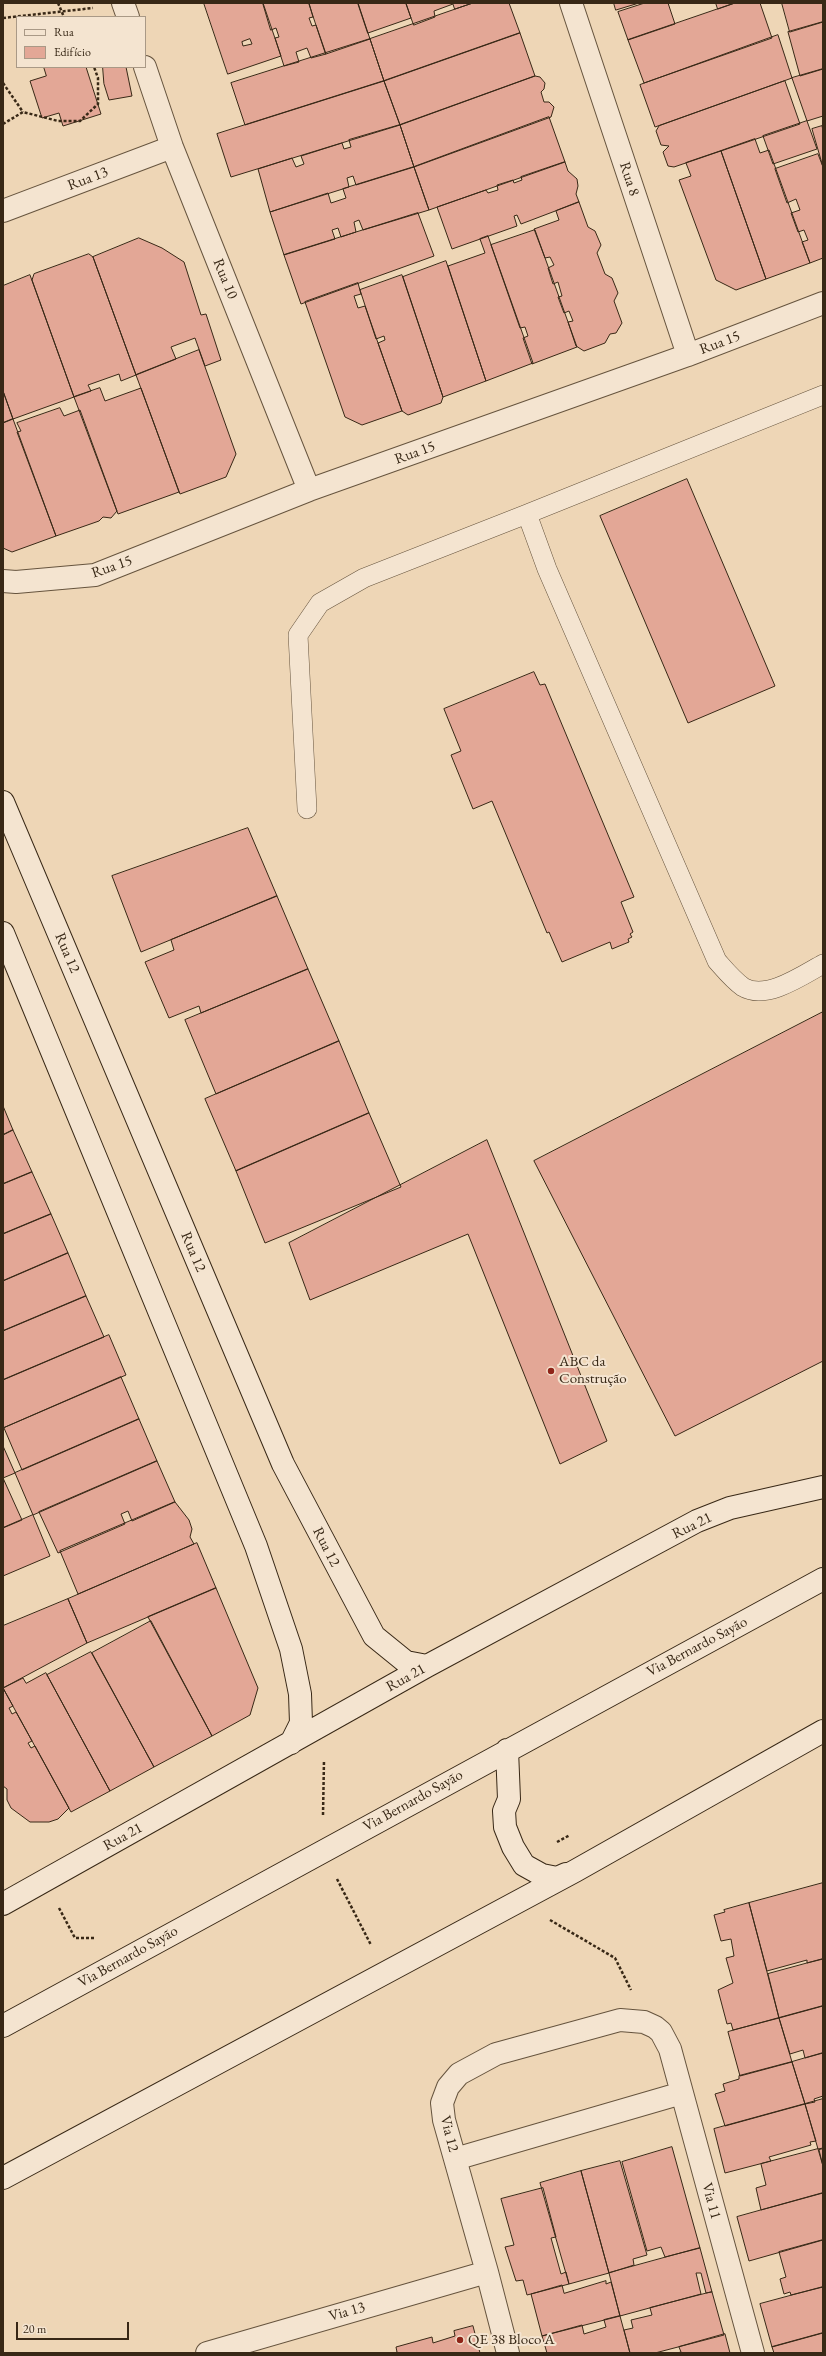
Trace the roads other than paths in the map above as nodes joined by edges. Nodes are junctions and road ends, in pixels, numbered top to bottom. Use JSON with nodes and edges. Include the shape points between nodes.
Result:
{"nodes":[{"id":1,"x":570,"y":3,"type":"edge"},
{"id":2,"x":145,"y":68,"type":"edge"},
{"id":3,"x":172,"y":147,"type":"junction"},
{"id":4,"x":3,"y":211,"type":"edge"},
{"id":5,"x":823,"y":303,"type":"edge"},
{"id":6,"x":688,"y":355,"type":"junction"},
{"id":7,"x":823,"y":395,"type":"edge"},
{"id":8,"x":309,"y":490,"type":"junction"},
{"id":9,"x":527,"y":514,"type":"junction"},
{"id":10,"x":3,"y":581,"type":"edge"},
{"id":11,"x":3,"y":802,"type":"edge"},
{"id":12,"x":307,"y":809,"type":"dead end"},
{"id":13,"x":3,"y":933,"type":"edge"},
{"id":14,"x":823,"y":964,"type":"edge"},
{"id":15,"x":823,"y":1487,"type":"edge"},
{"id":16,"x":823,"y":1579,"type":"edge"},
{"id":17,"x":427,"y":1666,"type":"junction"},
{"id":18,"x":822,"y":1737,"type":"edge"},
{"id":19,"x":291,"y":1743,"type":"junction"},
{"id":20,"x":507,"y":1750,"type":"junction"},
{"id":21,"x":575,"y":1871,"type":"junction"},
{"id":22,"x":5,"y":1897,"type":"edge"},
{"id":23,"x":3,"y":2026,"type":"edge"},
{"id":24,"x":670,"y":2049,"type":"joint"},
{"id":25,"x":682,"y":2093,"type":"junction"},
{"id":26,"x":455,"y":2159,"type":"junction"},
{"id":27,"x":3,"y":2178,"type":"edge"},
{"id":28,"x":487,"y":2272,"type":"junction"},
{"id":29,"x":207,"y":2353,"type":"edge"},
{"id":30,"x":508,"y":2353,"type":"edge"},
{"id":31,"x":753,"y":2353,"type":"edge"}],
"edges":[{"from":1,"to":6,"type":"street","name":"Rua 8"},
{"from":2,"to":3,"type":"street","name":"Rua 10"},
{"from":3,"to":4,"type":"street","name":"Rua 13"},
{"from":3,"to":8,"type":"street","name":"Rua 10"},
{"from":5,"to":6,"type":"street","name":"Rua 15"},
{"from":6,"to":8,"type":"street","name":"Rua 15"},
{"from":7,"to":9,"type":"lane"},
{"from":8,"to":10,"type":"street","name":"Rua 15","via":[[95,575]]},
{"from":9,"to":12,"type":"lane","via":[[364,578],[320,603],[298,635]]},
{"from":9,"to":14,"type":"lane","via":[[547,569],[717,961],[744,987],[757,992],[773,988]]},
{"from":11,"to":17,"type":"street","name":"Rua 12","via":[[283,1464],[374,1636],[406,1662]]},
{"from":13,"to":19,"type":"street","via":[[256,1546],[291,1649],[300,1694],[301,1723]]},
{"from":15,"to":17,"type":"street","name":"Rua 21","via":[[730,1508],[697,1522]]},
{"from":16,"to":20,"type":"street","name":"Via Bernardo Sayão"},
{"from":17,"to":19,"type":"street","name":"Rua 21"},
{"from":18,"to":21,"type":"street"},
{"from":19,"to":22,"type":"street","name":"Rua 21","via":[[44,1881]]},
{"from":20,"to":21,"type":"street","via":[[509,1799],[504,1811],[505,1827],[512,1847],[524,1865],[542,1875],[557,1878]]},
{"from":20,"to":23,"type":"street","name":"Via Bernardo Sayão"},
{"from":21,"to":27,"type":"street"},
{"from":24,"to":25,"type":"street","name":"Via 11"},
{"from":24,"to":26,"type":"street","name":"Via 12","via":[[661,2032],[644,2022],[620,2020],[496,2054],[459,2074],[448,2087],[442,2103]]},
{"from":25,"to":26,"type":"street"},
{"from":25,"to":31,"type":"street","name":"Via 11"},
{"from":26,"to":28,"type":"street","name":"Via 12"},
{"from":28,"to":29,"type":"street","name":"Via 13"},
{"from":28,"to":30,"type":"street","name":"Via 12"}]}
